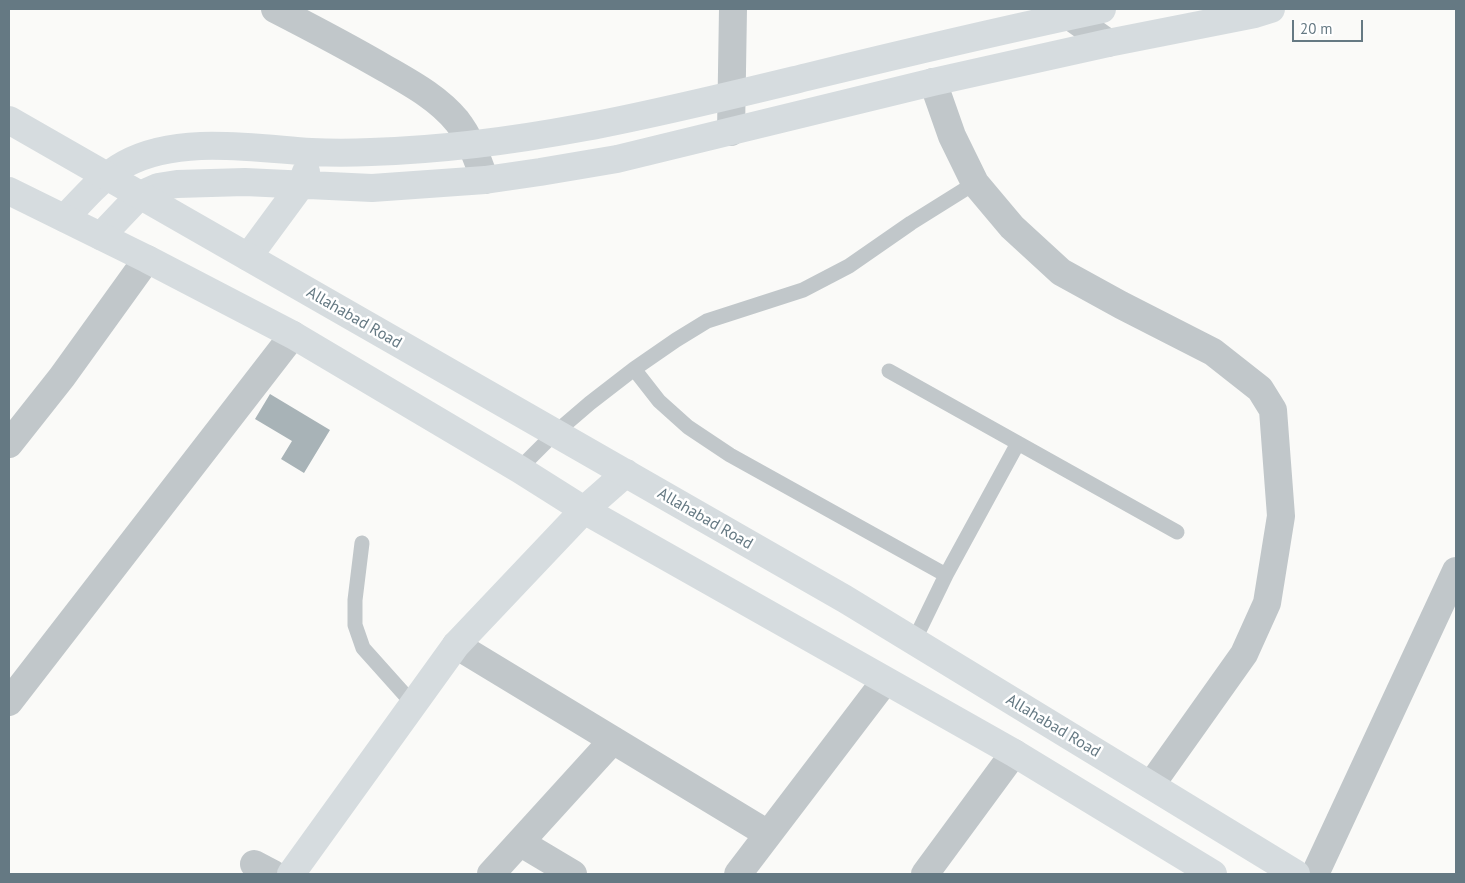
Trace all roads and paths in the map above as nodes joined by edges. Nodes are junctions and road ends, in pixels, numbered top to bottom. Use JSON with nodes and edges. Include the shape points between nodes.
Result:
{"nodes":[{"id":1,"x":275,"y":9,"type":"edge"},
{"id":2,"x":733,"y":9,"type":"edge"},
{"id":3,"x":1102,"y":9,"type":"edge"},
{"id":4,"x":1271,"y":9,"type":"edge"},
{"id":5,"x":1065,"y":12,"type":"edge"},
{"id":6,"x":1108,"y":43,"type":"junction"},
{"id":7,"x":876,"y":60,"type":"junction"},
{"id":8,"x":933,"y":82,"type":"junction"},
{"id":9,"x":887,"y":94,"type":"junction"},
{"id":10,"x":732,"y":95,"type":"junction"},
{"id":11,"x":9,"y":120,"type":"edge"},
{"id":12,"x":731,"y":132,"type":"junction"},
{"id":13,"x":472,"y":145,"type":"junction"},
{"id":14,"x":314,"y":152,"type":"junction"},
{"id":15,"x":106,"y":176,"type":"junction"},
{"id":16,"x":485,"y":180,"type":"junction"},
{"id":17,"x":975,"y":183,"type":"junction"},
{"id":18,"x":300,"y":184,"type":"junction"},
{"id":19,"x":9,"y":191,"type":"edge"},
{"id":20,"x":140,"y":195,"type":"junction"},
{"id":21,"x":65,"y":218,"type":"junction"},
{"id":22,"x":101,"y":236,"type":"junction"},
{"id":23,"x":248,"y":257,"type":"junction"},
{"id":24,"x":147,"y":259,"type":"junction"},
{"id":25,"x":293,"y":335,"type":"junction"},
{"id":26,"x":634,"y":369,"type":"junction"},
{"id":27,"x":889,"y":371,"type":"dead end"},
{"id":28,"x":555,"y":433,"type":"junction"},
{"id":29,"x":1018,"y":443,"type":"junction"},
{"id":30,"x":9,"y":444,"type":"edge"},
{"id":31,"x":519,"y":469,"type":"junction"},
{"id":32,"x":626,"y":474,"type":"junction"},
{"id":33,"x":584,"y":510,"type":"junction"},
{"id":34,"x":1177,"y":532,"type":"dead end"},
{"id":35,"x":362,"y":543,"type":"dead end"},
{"id":36,"x":1456,"y":571,"type":"edge"},
{"id":37,"x":946,"y":576,"type":"junction"},
{"id":38,"x":914,"y":641,"type":"junction"},
{"id":39,"x":456,"y":645,"type":"junction"},
{"id":40,"x":884,"y":681,"type":"junction"},
{"id":41,"x":9,"y":702,"type":"edge"},
{"id":42,"x":414,"y":705,"type":"junction"},
{"id":43,"x":613,"y":740,"type":"junction"},
{"id":44,"x":1014,"y":753,"type":"junction"},
{"id":45,"x":1151,"y":786,"type":"junction"},
{"id":46,"x":768,"y":834,"type":"junction"},
{"id":47,"x":521,"y":842,"type":"junction"},
{"id":48,"x":291,"y":874,"type":"edge"},
{"id":49,"x":491,"y":874,"type":"edge"},
{"id":50,"x":573,"y":874,"type":"edge"},
{"id":51,"x":738,"y":874,"type":"edge"},
{"id":52,"x":925,"y":874,"type":"edge"},
{"id":53,"x":1213,"y":874,"type":"edge"},
{"id":54,"x":1296,"y":874,"type":"edge"},
{"id":55,"x":1315,"y":874,"type":"edge"}],
"edges":[{"from":1,"to":13,"type":"street","via":[[350,48],[441,104]]},
{"from":2,"to":10,"type":"street"},
{"from":3,"to":5,"type":"main road"},
{"from":4,"to":6,"type":"main road"},
{"from":5,"to":6,"type":"street"},
{"from":5,"to":7,"type":"main road"},
{"from":6,"to":8,"type":"main road"},
{"from":7,"to":9,"type":"main road"},
{"from":7,"to":10,"type":"main road"},
{"from":8,"to":9,"type":"main road"},
{"from":8,"to":17,"type":"street","via":[[952,136]]},
{"from":9,"to":12,"type":"main road"},
{"from":10,"to":12,"type":"street"},
{"from":10,"to":13,"type":"main road","via":[[609,124]]},
{"from":11,"to":15,"type":"main road","name":"Allahabad Road"},
{"from":12,"to":16,"type":"main road","via":[[616,159]]},
{"from":13,"to":14,"type":"main road","via":[[371,152]]},
{"from":13,"to":16,"type":"street"},
{"from":14,"to":15,"type":"main road","via":[[245,146],[173,148],[148,153]]},
{"from":14,"to":18,"type":"main road"},
{"from":15,"to":20,"type":"main road","name":"Allahabad Road"},
{"from":15,"to":21,"type":"main road"},
{"from":16,"to":18,"type":"main road","via":[[372,188]]},
{"from":17,"to":26,"type":"lane","via":[[849,266],[803,290],[708,322]]},
{"from":17,"to":45,"type":"street","via":[[1012,227],[1061,272],[1213,352],[1260,389],[1273,410],[1281,516],[1267,603],[1244,654]]},
{"from":18,"to":20,"type":"main road","via":[[177,184]]},
{"from":18,"to":23,"type":"main road"},
{"from":19,"to":21,"type":"main road"},
{"from":20,"to":22,"type":"main road"},
{"from":20,"to":23,"type":"main road","name":"Allahabad Road"},
{"from":21,"to":22,"type":"main road"},
{"from":22,"to":24,"type":"main road"},
{"from":23,"to":28,"type":"main road","name":"Allahabad Road"},
{"from":24,"to":25,"type":"main road"},
{"from":24,"to":30,"type":"street"},
{"from":25,"to":31,"type":"main road"},
{"from":25,"to":41,"type":"street"},
{"from":26,"to":28,"type":"lane"},
{"from":26,"to":37,"type":"lane","via":[[660,401],[681,420],[730,455]]},
{"from":27,"to":29,"type":"lane"},
{"from":28,"to":31,"type":"lane"},
{"from":28,"to":32,"type":"main road","name":"Allahabad Road"},
{"from":29,"to":34,"type":"lane"},
{"from":29,"to":37,"type":"lane"},
{"from":31,"to":33,"type":"main road"},
{"from":32,"to":33,"type":"main road"},
{"from":32,"to":38,"type":"main road","name":"Allahabad Road"},
{"from":33,"to":39,"type":"main road"},
{"from":33,"to":40,"type":"main road"},
{"from":35,"to":42,"type":"lane","via":[[355,625],[363,648]]},
{"from":36,"to":55,"type":"street"},
{"from":37,"to":38,"type":"lane"},
{"from":38,"to":45,"type":"main road","name":"Allahabad Road"},
{"from":39,"to":42,"type":"main road"},
{"from":39,"to":43,"type":"street"},
{"from":40,"to":44,"type":"main road"},
{"from":40,"to":46,"type":"street"},
{"from":42,"to":48,"type":"main road"},
{"from":43,"to":46,"type":"street"},
{"from":43,"to":47,"type":"street"},
{"from":44,"to":52,"type":"street"},
{"from":44,"to":53,"type":"main road"},
{"from":45,"to":54,"type":"main road","name":"Allahabad Road"},
{"from":46,"to":51,"type":"street"},
{"from":47,"to":49,"type":"street"},
{"from":47,"to":50,"type":"street"}]}
